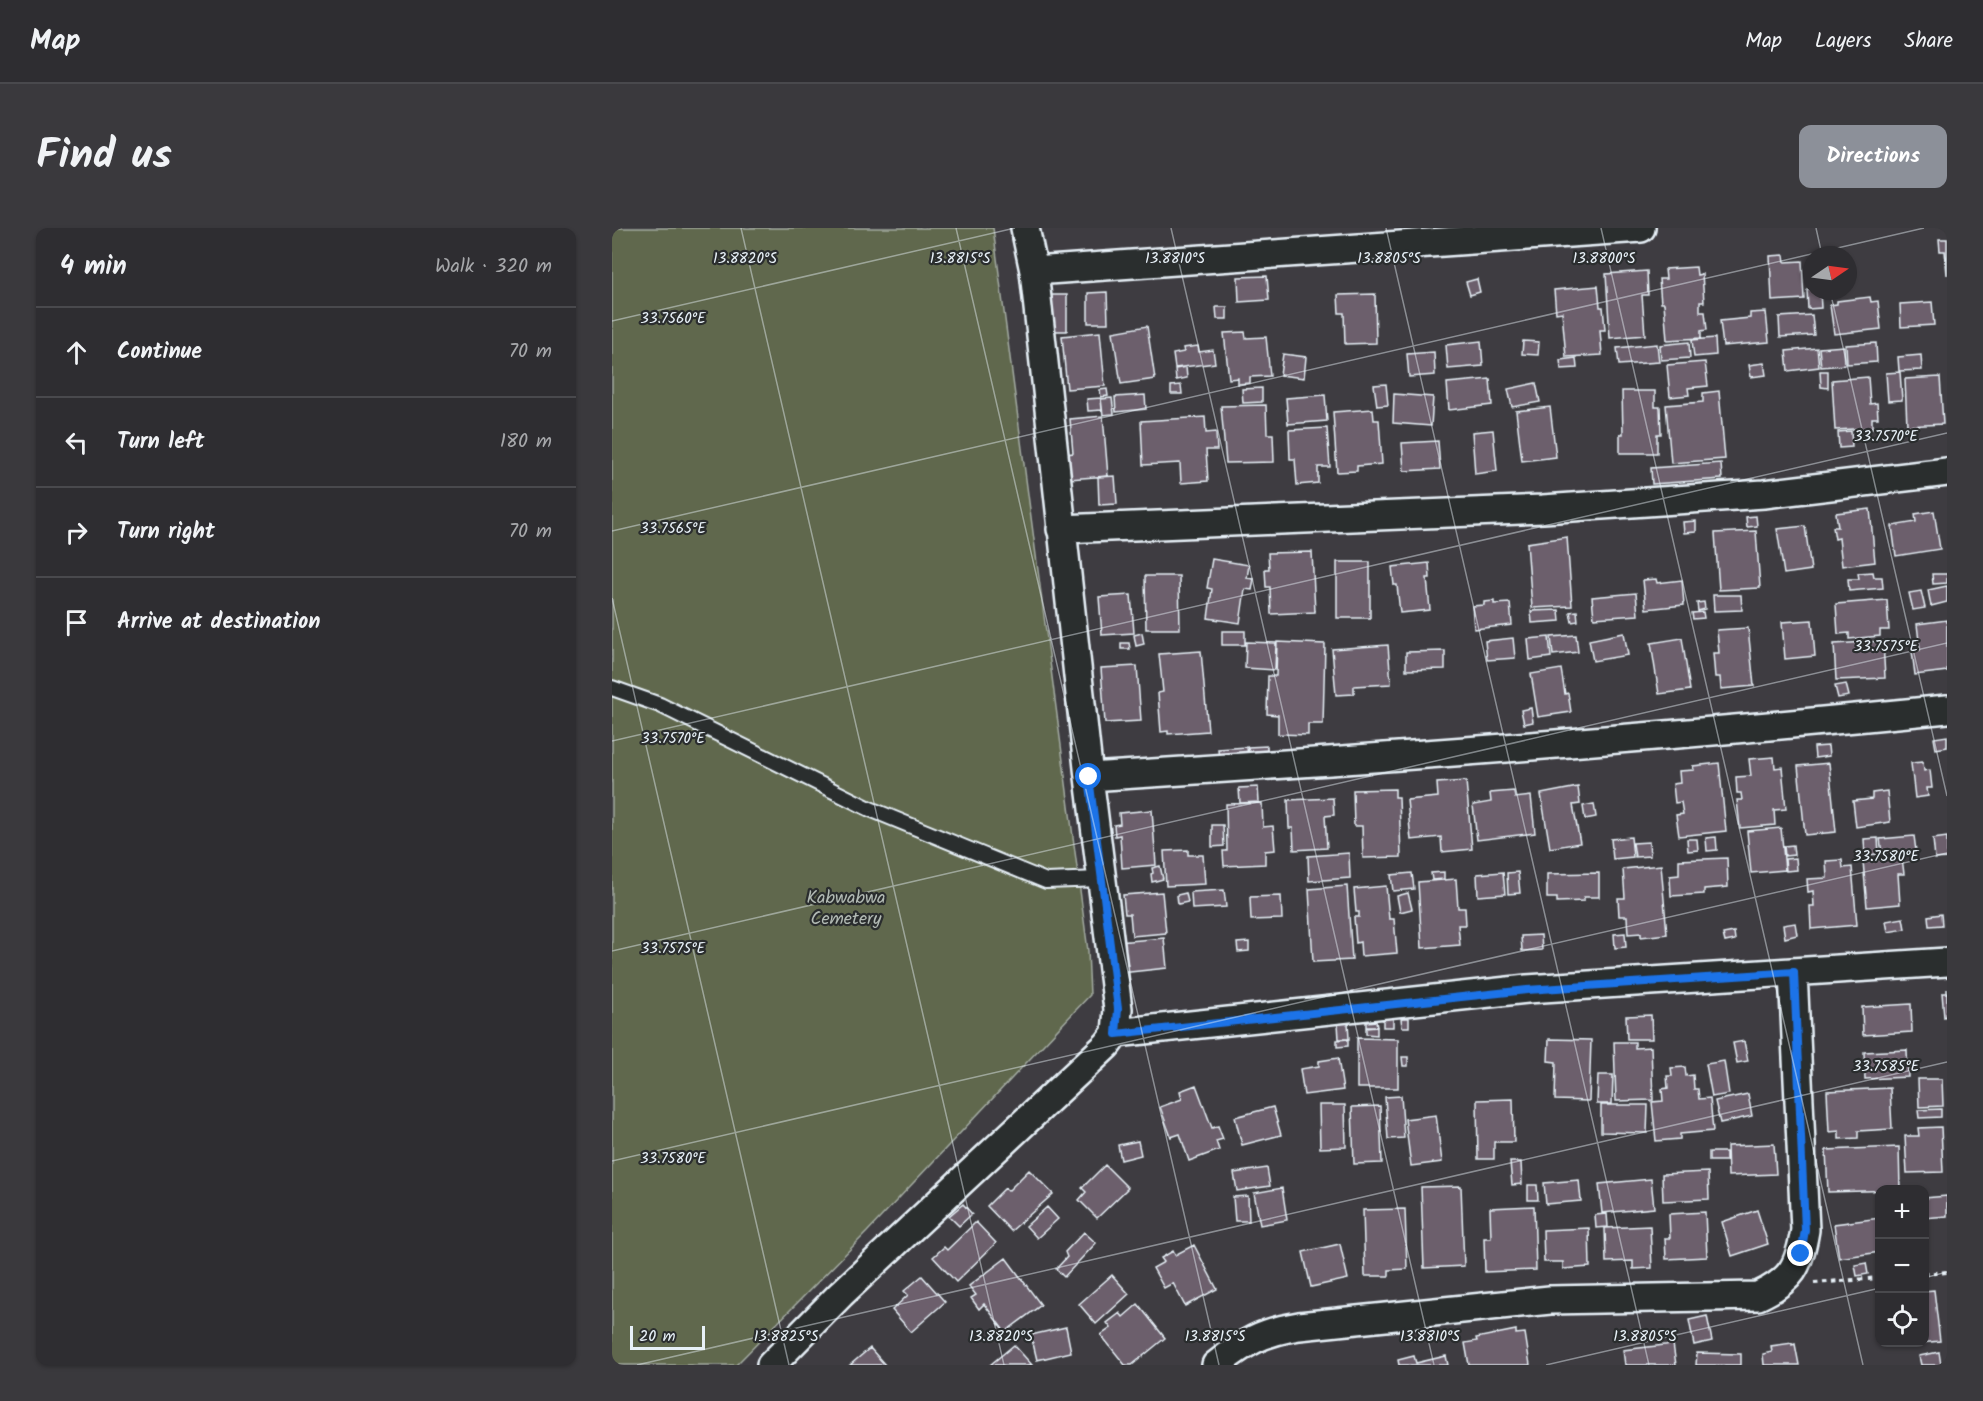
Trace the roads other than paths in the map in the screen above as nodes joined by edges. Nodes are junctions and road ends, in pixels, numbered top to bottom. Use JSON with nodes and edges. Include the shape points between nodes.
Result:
{"nodes":[{"id":1,"x":1025,"y":228,"type":"edge"},
{"id":2,"x":1641,"y":228,"type":"edge"},
{"id":3,"x":1034,"y":271,"type":"junction"},
{"id":4,"x":1947,"y":472,"type":"edge"},
{"id":5,"x":1061,"y":529,"type":"junction"},
{"id":6,"x":612,"y":688,"type":"edge"},
{"id":7,"x":1947,"y":709,"type":"edge"},
{"id":8,"x":1089,"y":777,"type":"junction"},
{"id":9,"x":1101,"y":879,"type":"junction"},
{"id":10,"x":1947,"y":962,"type":"edge"},
{"id":11,"x":1794,"y":972,"type":"junction"},
{"id":12,"x":1116,"y":1034,"type":"junction"},
{"id":13,"x":771,"y":1365,"type":"edge"},
{"id":14,"x":1216,"y":1365,"type":"edge"}],
"edges":[{"from":1,"to":3,"type":"street"},
{"from":2,"to":3,"type":"street"},
{"from":3,"to":5,"type":"street"},
{"from":4,"to":5,"type":"street","via":[[1764,494],[1543,509]]},
{"from":5,"to":8,"type":"street"},
{"from":6,"to":9,"type":"lane","via":[[660,705],[870,809],[1046,881]]},
{"from":7,"to":8,"type":"street","via":[[1431,755]]},
{"from":8,"to":9,"type":"street"},
{"from":9,"to":12,"type":"street","via":[[1118,1009]]},
{"from":10,"to":11,"type":"street"},
{"from":11,"to":12,"type":"street","via":[[1527,990]]},
{"from":11,"to":14,"type":"street","via":[[1805,1230],[1801,1254],[1791,1274],[1776,1287],[1758,1296],[1550,1300],[1299,1326],[1265,1333]]},
{"from":12,"to":13,"type":"street","via":[[841,1293]]}]}
